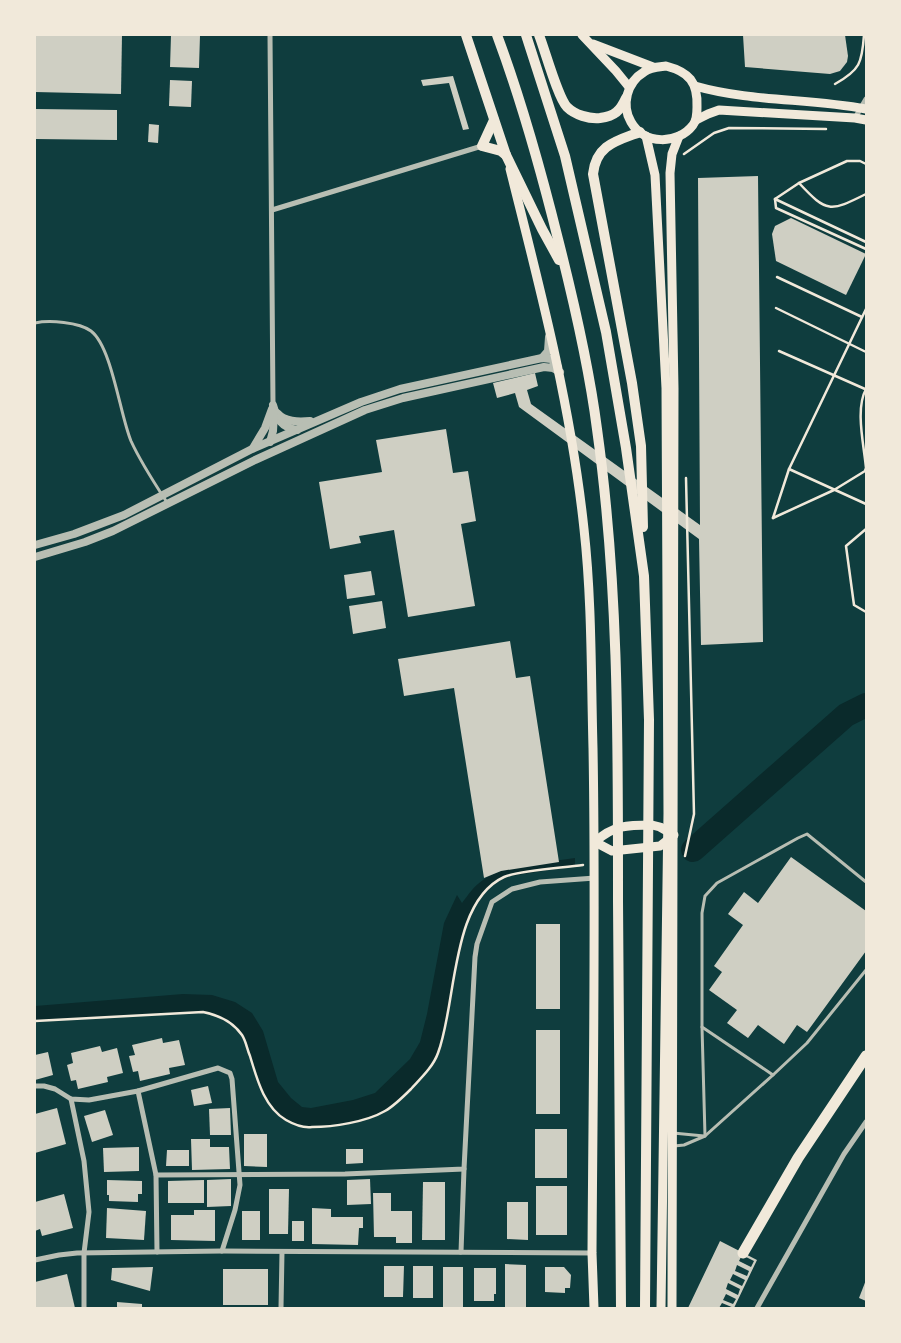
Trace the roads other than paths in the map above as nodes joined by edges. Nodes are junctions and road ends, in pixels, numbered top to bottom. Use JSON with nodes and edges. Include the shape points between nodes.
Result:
{"nodes":[{"id":1,"x":270,"y":35,"type":"edge"},
{"id":2,"x":466,"y":35,"type":"edge"},
{"id":3,"x":498,"y":35,"type":"edge"},
{"id":4,"x":526,"y":35,"type":"edge"},
{"id":5,"x":539,"y":35,"type":"edge"},
{"id":6,"x":582,"y":35,"type":"edge"},
{"id":7,"x":589,"y":43,"type":"junction"},
{"id":8,"x":653,"y":67,"type":"junction"},
{"id":9,"x":696,"y":86,"type":"junction"},
{"id":10,"x":629,"y":87,"type":"junction"},
{"id":11,"x":626,"y":98,"type":"junction"},
{"id":12,"x":866,"y":99,"type":"edge"},
{"id":13,"x":863,"y":109,"type":"edge"},
{"id":14,"x":855,"y":118,"type":"junction"},
{"id":15,"x":494,"y":120,"type":"junction"},
{"id":16,"x":696,"y":120,"type":"junction"},
{"id":17,"x":866,"y":120,"type":"edge"},
{"id":18,"x":643,"y":134,"type":"junction"},
{"id":19,"x":680,"y":136,"type":"junction"},
{"id":20,"x":482,"y":146,"type":"junction"},
{"id":21,"x":506,"y":155,"type":"junction"},
{"id":22,"x":272,"y":210,"type":"junction"},
{"id":23,"x":566,"y":273,"type":"junction"},
{"id":24,"x":35,"y":322,"type":"edge"},
{"id":25,"x":550,"y":328,"type":"junction"},
{"id":26,"x":542,"y":358,"type":"junction"},
{"id":27,"x":560,"y":372,"type":"junction"},
{"id":28,"x":273,"y":405,"type":"junction"},
{"id":29,"x":320,"y":420,"type":"junction"},
{"id":30,"x":295,"y":430,"type":"junction"},
{"id":31,"x":322,"y":430,"type":"junction"},
{"id":32,"x":271,"y":441,"type":"junction"},
{"id":33,"x":252,"y":449,"type":"junction"},
{"id":34,"x":255,"y":460,"type":"junction"},
{"id":35,"x":163,"y":496,"type":"junction"},
{"id":36,"x":169,"y":504,"type":"junction"},
{"id":37,"x":35,"y":545,"type":"edge"},
{"id":38,"x":35,"y":557,"type":"edge"},
{"id":39,"x":644,"y":576,"type":"junction"},
{"id":40,"x":594,"y":821,"type":"junction"},
{"id":41,"x":611,"y":829,"type":"junction"},
{"id":42,"x":665,"y":836,"type":"junction"},
{"id":43,"x":595,"y":842,"type":"junction"},
{"id":44,"x":612,"y":851,"type":"junction"},
{"id":45,"x":670,"y":858,"type":"junction"},
{"id":46,"x":595,"y":861,"type":"junction"},
{"id":47,"x":595,"y":878,"type":"junction"},
{"id":48,"x":866,"y":882,"type":"edge"},
{"id":49,"x":866,"y":970,"type":"edge"},
{"id":50,"x":702,"y":1028,"type":"junction"},
{"id":51,"x":866,"y":1056,"type":"edge"},
{"id":52,"x":772,"y":1076,"type":"junction"},
{"id":53,"x":35,"y":1086,"type":"edge"},
{"id":54,"x":138,"y":1091,"type":"junction"},
{"id":55,"x":71,"y":1099,"type":"junction"},
{"id":56,"x":866,"y":1122,"type":"edge"},
{"id":57,"x":669,"y":1133,"type":"junction"},
{"id":58,"x":705,"y":1136,"type":"junction"},
{"id":59,"x":668,"y":1146,"type":"junction"},
{"id":60,"x":464,"y":1168,"type":"junction"},
{"id":61,"x":240,"y":1173,"type":"junction"},
{"id":62,"x":156,"y":1175,"type":"junction"},
{"id":63,"x":222,"y":1251,"type":"junction"},
{"id":64,"x":157,"y":1252,"type":"junction"},
{"id":65,"x":282,"y":1252,"type":"junction"},
{"id":66,"x":461,"y":1252,"type":"junction"},
{"id":67,"x":84,"y":1253,"type":"junction"},
{"id":68,"x":592,"y":1253,"type":"junction"},
{"id":69,"x":744,"y":1253,"type":"dead end"},
{"id":70,"x":35,"y":1260,"type":"edge"},
{"id":71,"x":84,"y":1308,"type":"edge"},
{"id":72,"x":282,"y":1308,"type":"edge"},
{"id":73,"x":594,"y":1308,"type":"edge"},
{"id":74,"x":621,"y":1308,"type":"edge"},
{"id":75,"x":645,"y":1308,"type":"edge"},
{"id":76,"x":661,"y":1308,"type":"edge"},
{"id":77,"x":672,"y":1308,"type":"edge"},
{"id":78,"x":757,"y":1308,"type":"edge"}],
"edges":[{"from":1,"to":22,"type":"street"},
{"from":2,"to":15,"type":"highway"},
{"from":3,"to":23,"type":"highway","via":[[530,133]]},
{"from":4,"to":39,"type":"highway","via":[[565,156],[606,332]]},
{"from":5,"to":11,"type":"highway","via":[[567,107],[584,116],[599,118],[621,109]]},
{"from":6,"to":7,"type":"main road"},
{"from":7,"to":8,"type":"main road"},
{"from":7,"to":10,"type":"main road"},
{"from":8,"to":9,"type":"main road","via":[[678,69]]},
{"from":8,"to":10,"type":"main road","via":[[637,76]]},
{"from":9,"to":13,"type":"main road","via":[[739,96],[840,104]]},
{"from":9,"to":16,"type":"main road"},
{"from":10,"to":11,"type":"main road"},
{"from":11,"to":18,"type":"main road","via":[[626,111],[631,123]]},
{"from":12,"to":13,"type":"street"},
{"from":13,"to":14,"type":"street"},
{"from":14,"to":16,"type":"main road","via":[[719,110]]},
{"from":14,"to":17,"type":"main road"},
{"from":15,"to":20,"type":"highway"},
{"from":15,"to":21,"type":"highway"},
{"from":16,"to":19,"type":"main road"},
{"from":18,"to":19,"type":"main road","via":[[661,140]]},
{"from":18,"to":39,"type":"highway","via":[[612,142],[603,149],[594,164],[593,174],[641,446]]},
{"from":18,"to":42,"type":"main road","via":[[655,175],[666,388],[668,813]]},
{"from":19,"to":42,"type":"main road","via":[[672,154],[670,173],[674,388]]},
{"from":20,"to":21,"type":"highway"},
{"from":20,"to":22,"type":"street"},
{"from":21,"to":23,"type":"highway"},
{"from":21,"to":25,"type":"main road"},
{"from":22,"to":28,"type":"street"},
{"from":23,"to":74,"type":"highway","via":[[597,430],[612,575],[618,718]]},
{"from":24,"to":35,"type":"lane","via":[[66,324],[90,330],[95,335],[109,366],[132,443]]},
{"from":25,"to":26,"type":"street","via":[[548,347]]},
{"from":25,"to":27,"type":"main road"},
{"from":26,"to":27,"type":"street","via":[[555,362]]},
{"from":26,"to":29,"type":"street","via":[[400,389]]},
{"from":27,"to":31,"type":"street","via":[[544,367],[403,398],[365,410]]},
{"from":27,"to":40,"type":"main road","via":[[587,561]]},
{"from":28,"to":29,"type":"street","via":[[284,419]]},
{"from":28,"to":30,"type":"street","via":[[282,425]]},
{"from":28,"to":32,"type":"street"},
{"from":28,"to":33,"type":"street","via":[[265,428]]},
{"from":29,"to":30,"type":"street"},
{"from":30,"to":31,"type":"street"},
{"from":30,"to":32,"type":"street"},
{"from":31,"to":34,"type":"street"},
{"from":32,"to":33,"type":"street"},
{"from":32,"to":34,"type":"street"},
{"from":33,"to":35,"type":"street"},
{"from":34,"to":36,"type":"street"},
{"from":35,"to":36,"type":"lane"},
{"from":35,"to":37,"type":"street","via":[[124,516]]},
{"from":36,"to":38,"type":"street","via":[[113,531]]},
{"from":39,"to":75,"type":"highway","via":[[650,720]]},
{"from":40,"to":41,"type":"main road"},
{"from":40,"to":43,"type":"main road"},
{"from":41,"to":42,"type":"main road","via":[[638,825]]},
{"from":41,"to":43,"type":"main road"},
{"from":42,"to":44,"type":"main road"},
{"from":42,"to":45,"type":"main road"},
{"from":42,"to":45,"type":"main road","via":[[665,851]]},
{"from":43,"to":44,"type":"main road"},
{"from":43,"to":46,"type":"main road"},
{"from":44,"to":46,"type":"main road"},
{"from":45,"to":57,"type":"main road"},
{"from":46,"to":47,"type":"main road"},
{"from":47,"to":60,"type":"street","via":[[540,882],[512,888],[492,902],[475,956]]},
{"from":47,"to":68,"type":"main road"},
{"from":48,"to":50,"type":"lane","via":[[807,834],[710,889],[705,896],[702,913]]},
{"from":49,"to":52,"type":"lane","via":[[808,1043]]},
{"from":50,"to":52,"type":"lane"},
{"from":50,"to":58,"type":"lane"},
{"from":51,"to":69,"type":"highway","via":[[798,1158]]},
{"from":52,"to":58,"type":"lane"},
{"from":53,"to":55,"type":"street","via":[[55,1089]]},
{"from":54,"to":55,"type":"street","via":[[89,1100]]},
{"from":54,"to":61,"type":"street","via":[[218,1068],[230,1073]]},
{"from":54,"to":62,"type":"street"},
{"from":55,"to":67,"type":"street","via":[[84,1161],[90,1212]]},
{"from":56,"to":78,"type":"street","via":[[834,1171]]},
{"from":57,"to":58,"type":"lane"},
{"from":57,"to":59,"type":"main road"},
{"from":58,"to":59,"type":"lane","via":[[684,1145]]},
{"from":59,"to":76,"type":"main road"},
{"from":59,"to":77,"type":"main road"},
{"from":60,"to":61,"type":"street","via":[[346,1174]]},
{"from":60,"to":66,"type":"street"},
{"from":61,"to":62,"type":"street"},
{"from":61,"to":63,"type":"street","via":[[238,1196]]},
{"from":62,"to":64,"type":"street"},
{"from":63,"to":64,"type":"street"},
{"from":63,"to":65,"type":"street"},
{"from":64,"to":67,"type":"street"},
{"from":65,"to":66,"type":"street"},
{"from":65,"to":72,"type":"street"},
{"from":66,"to":68,"type":"street"},
{"from":67,"to":70,"type":"street"},
{"from":67,"to":71,"type":"street"},
{"from":68,"to":73,"type":"main road"}]}
